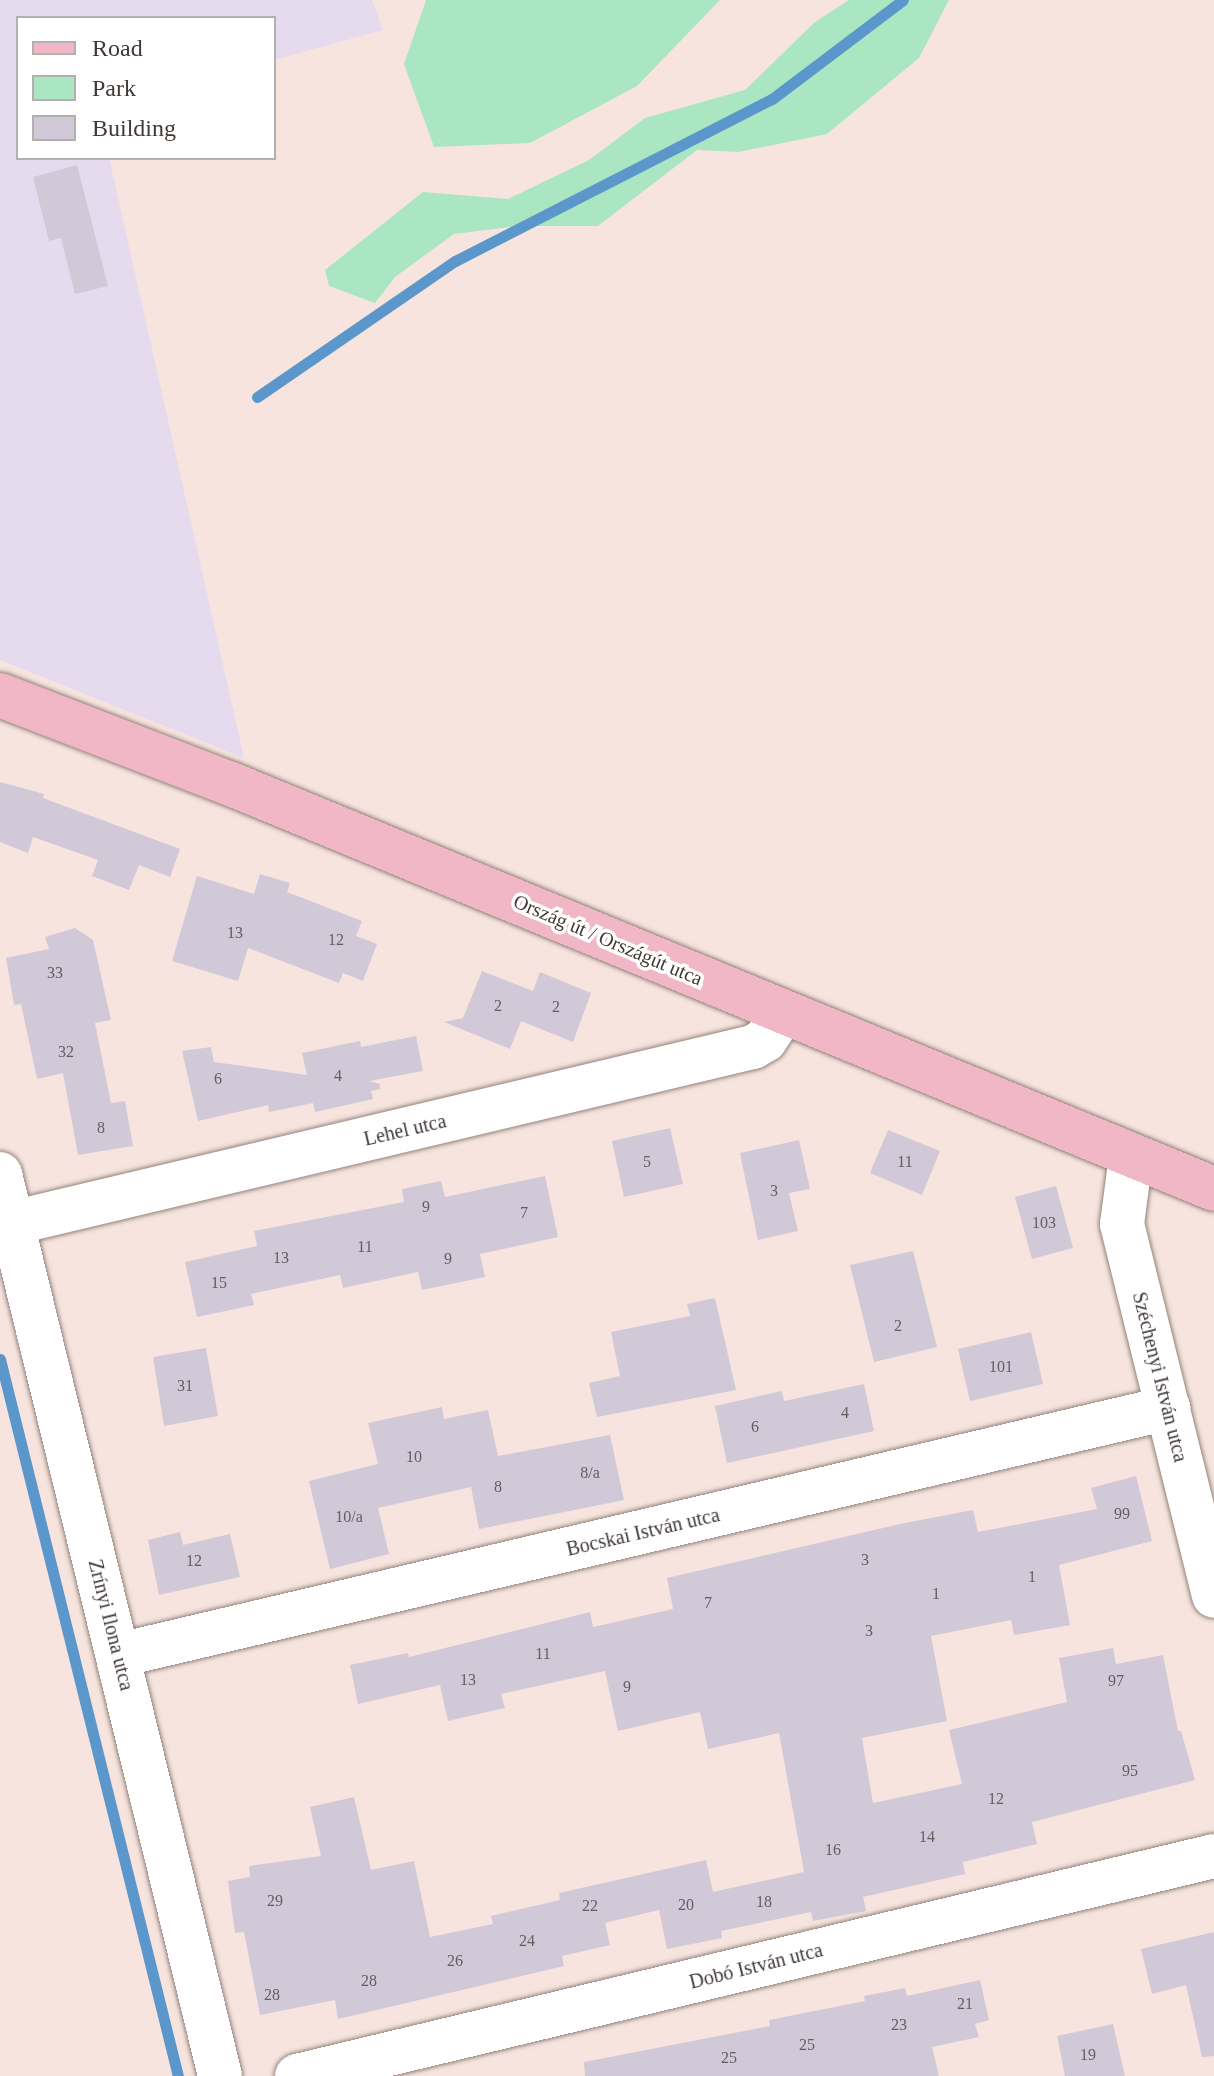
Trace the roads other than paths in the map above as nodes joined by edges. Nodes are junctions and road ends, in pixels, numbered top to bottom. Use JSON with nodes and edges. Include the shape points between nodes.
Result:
{"nodes":[{"id":1,"x":0,"y":695,"type":"edge"},
{"id":2,"x":783,"y":1013,"type":"junction"},
{"id":3,"x":1131,"y":1156,"type":"junction"},
{"id":4,"x":0,"y":1174,"type":"edge"},
{"id":5,"x":1214,"y":1189,"type":"edge"},
{"id":6,"x":12,"y":1223,"type":"junction"},
{"id":7,"x":1168,"y":1408,"type":"junction"},
{"id":8,"x":1214,"y":1596,"type":"edge"},
{"id":9,"x":119,"y":1655,"type":"junction"},
{"id":10,"x":1214,"y":1856,"type":"edge"},
{"id":11,"x":220,"y":2076,"type":"edge"},
{"id":12,"x":297,"y":2076,"type":"edge"}],
"edges":[{"from":1,"to":2,"type":"main road","name":"Ország út / Országút utca","via":[[231,784]]},
{"from":2,"to":3,"type":"main road","name":"Ország út / Országút utca"},
{"from":2,"to":6,"type":"street","name":"Lehel utca","via":[[765,1040],[753,1047]]},
{"from":3,"to":5,"type":"main road","name":"Ország út / Országút utca"},
{"from":3,"to":7,"type":"street","name":"Széchenyi István utca","via":[[1122,1224]]},
{"from":4,"to":6,"type":"street","name":"Zrínyi Ilona utca"},
{"from":6,"to":9,"type":"street","name":"Zrínyi Ilona utca"},
{"from":7,"to":8,"type":"street","name":"Széchenyi István utca"},
{"from":7,"to":9,"type":"street","name":"Bocskai István utca"},
{"from":9,"to":11,"type":"street","name":"Zrínyi Ilona utca"},
{"from":10,"to":12,"type":"street","name":"Dobó István utca"}]}
